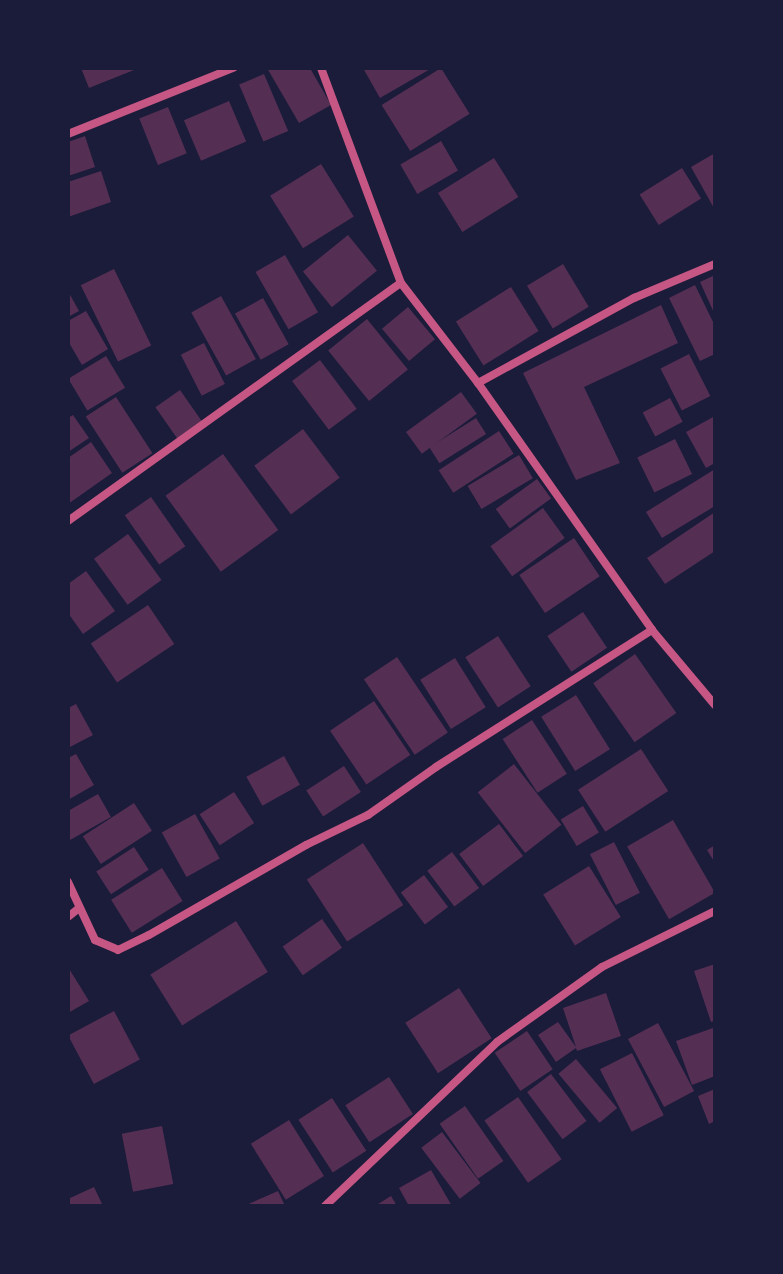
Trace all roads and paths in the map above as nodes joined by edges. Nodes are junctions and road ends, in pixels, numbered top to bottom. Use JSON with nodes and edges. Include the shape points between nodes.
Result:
{"nodes":[{"id":1,"x":233,"y":68,"type":"edge"},
{"id":2,"x":323,"y":69,"type":"edge"},
{"id":3,"x":68,"y":134,"type":"edge"},
{"id":4,"x":715,"y":264,"type":"edge"},
{"id":5,"x":401,"y":283,"type":"junction"},
{"id":6,"x":478,"y":383,"type":"junction"},
{"id":7,"x":68,"y":521,"type":"edge"},
{"id":8,"x":652,"y":630,"type":"junction"},
{"id":9,"x":715,"y":705,"type":"edge"},
{"id":10,"x":68,"y":882,"type":"edge"},
{"id":11,"x":79,"y":908,"type":"junction"},
{"id":12,"x":715,"y":911,"type":"edge"},
{"id":13,"x":68,"y":917,"type":"edge"},
{"id":14,"x":325,"y":1206,"type":"edge"}],
"edges":[{"from":1,"to":3,"type":"street"},
{"from":2,"to":5,"type":"street"},
{"from":4,"to":6,"type":"street","via":[[634,298]]},
{"from":5,"to":6,"type":"street"},
{"from":5,"to":7,"type":"street"},
{"from":6,"to":8,"type":"street"},
{"from":8,"to":9,"type":"street"},
{"from":8,"to":11,"type":"street","via":[[368,815],[149,935],[118,950],[104,947]]},
{"from":10,"to":11,"type":"street"},
{"from":11,"to":13,"type":"street"},
{"from":12,"to":14,"type":"street","via":[[602,967],[497,1042]]}]}
